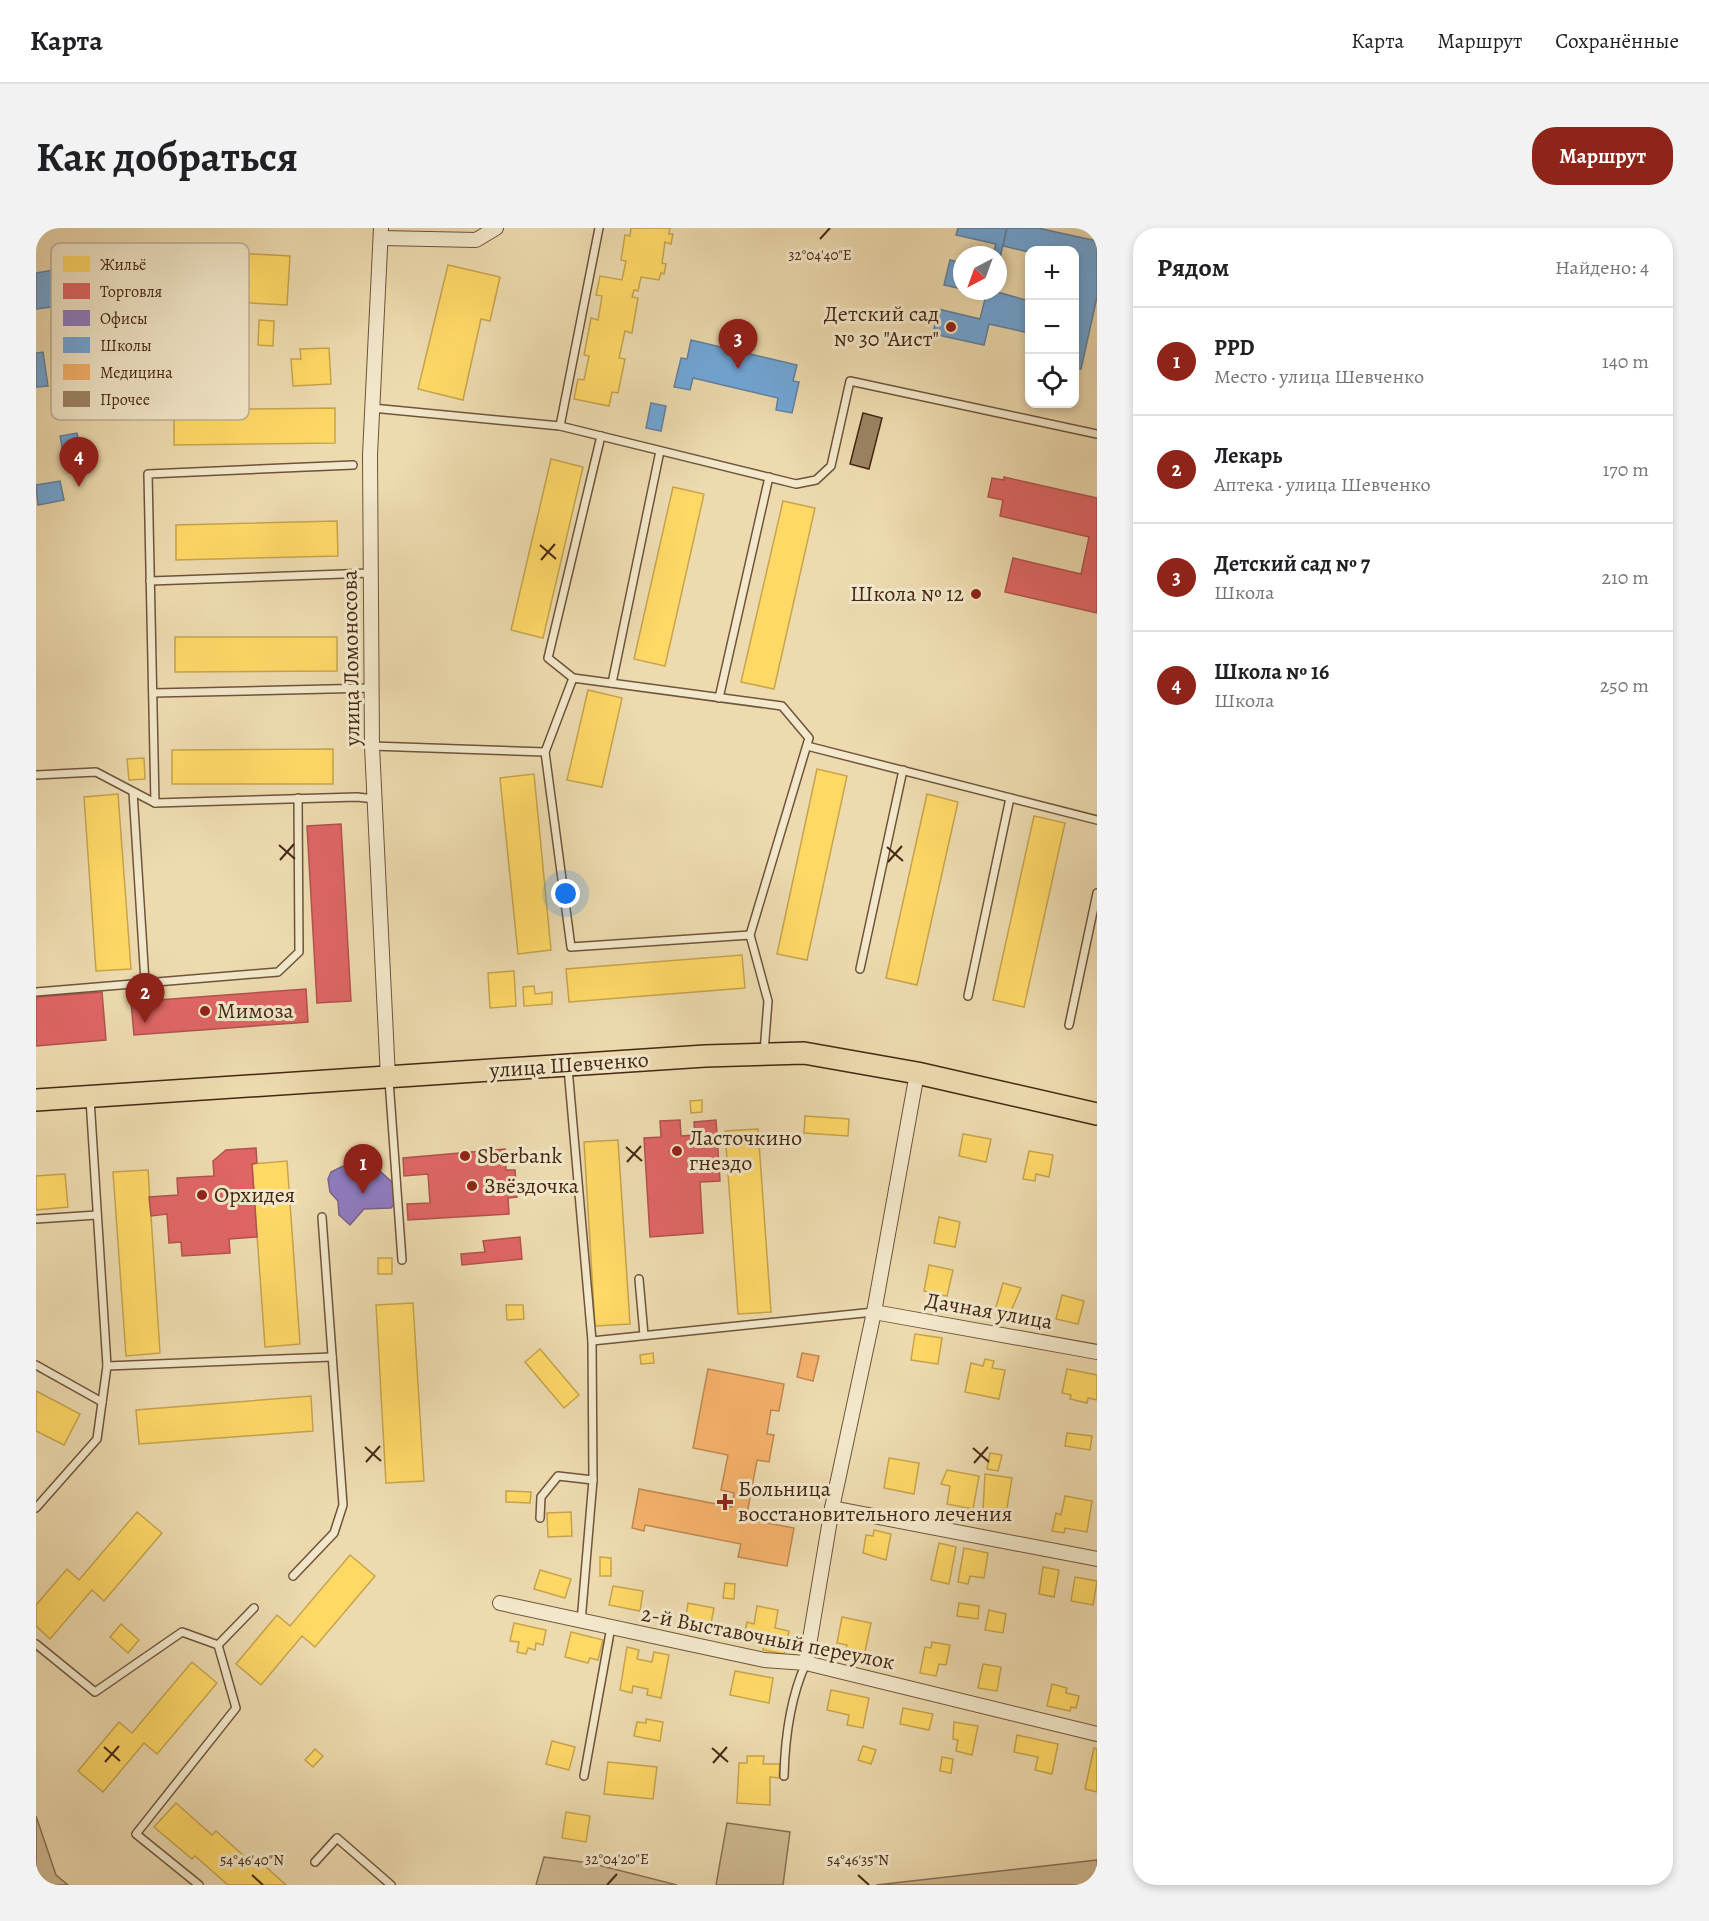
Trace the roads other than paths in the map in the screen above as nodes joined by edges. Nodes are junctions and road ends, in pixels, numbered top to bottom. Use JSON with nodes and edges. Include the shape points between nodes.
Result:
{"nodes":[{"id":1,"x":496,"y":228,"type":"edge"},
{"id":2,"x":598,"y":228,"type":"edge"},
{"id":3,"x":381,"y":233,"type":"edge"},
{"id":4,"x":372,"y":408,"type":"junction"},
{"id":5,"x":560,"y":426,"type":"junction"},
{"id":6,"x":1097,"y":434,"type":"edge"},
{"id":7,"x":601,"y":436,"type":"junction"},
{"id":8,"x":660,"y":451,"type":"junction"},
{"id":9,"x":353,"y":465,"type":"dead end"},
{"id":10,"x":769,"y":477,"type":"junction"},
{"id":11,"x":371,"y":573,"type":"junction"},
{"id":12,"x":150,"y":581,"type":"junction"},
{"id":13,"x":573,"y":678,"type":"junction"},
{"id":14,"x":612,"y":683,"type":"junction"},
{"id":15,"x":372,"y":688,"type":"junction"},
{"id":16,"x":153,"y":693,"type":"junction"},
{"id":17,"x":719,"y":698,"type":"junction"},
{"id":18,"x":372,"y":746,"type":"junction"},
{"id":19,"x":807,"y":746,"type":"junction"},
{"id":20,"x":545,"y":752,"type":"junction"},
{"id":21,"x":903,"y":770,"type":"junction"},
{"id":22,"x":36,"y":775,"type":"edge"},
{"id":23,"x":133,"y":792,"type":"junction"},
{"id":24,"x":298,"y":798,"type":"junction"},
{"id":25,"x":1010,"y":798,"type":"junction"},
{"id":26,"x":375,"y":799,"type":"junction"},
{"id":27,"x":155,"y":803,"type":"junction"},
{"id":28,"x":1097,"y":820,"type":"edge"},
{"id":29,"x":1097,"y":893,"type":"edge"},
{"id":30,"x":750,"y":935,"type":"junction"},
{"id":31,"x":860,"y":969,"type":"dead end"},
{"id":32,"x":144,"y":982,"type":"junction"},
{"id":33,"x":36,"y":992,"type":"edge"},
{"id":34,"x":968,"y":996,"type":"dead end"},
{"id":35,"x":1069,"y":1025,"type":"dead end"},
{"id":36,"x":763,"y":1054,"type":"junction"},
{"id":37,"x":568,"y":1065,"type":"junction"},
{"id":38,"x":917,"y":1073,"type":"junction"},
{"id":39,"x":388,"y":1078,"type":"junction"},
{"id":40,"x":90,"y":1096,"type":"junction"},
{"id":41,"x":36,"y":1100,"type":"edge"},
{"id":42,"x":1097,"y":1114,"type":"edge"},
{"id":43,"x":97,"y":1215,"type":"junction"},
{"id":44,"x":322,"y":1217,"type":"dead end"},
{"id":45,"x":36,"y":1219,"type":"edge"},
{"id":46,"x":402,"y":1260,"type":"dead end"},
{"id":47,"x":639,"y":1279,"type":"dead end"},
{"id":48,"x":874,"y":1312,"type":"junction"},
{"id":49,"x":644,"y":1335,"type":"junction"},
{"id":50,"x":592,"y":1341,"type":"junction"},
{"id":51,"x":1097,"y":1352,"type":"edge"},
{"id":52,"x":332,"y":1357,"type":"junction"},
{"id":53,"x":36,"y":1365,"type":"edge"},
{"id":54,"x":107,"y":1366,"type":"junction"},
{"id":55,"x":102,"y":1402,"type":"junction"},
{"id":56,"x":593,"y":1480,"type":"junction"},
{"id":57,"x":36,"y":1508,"type":"edge"},
{"id":58,"x":832,"y":1508,"type":"junction"},
{"id":59,"x":540,"y":1518,"type":"dead end"},
{"id":60,"x":1097,"y":1559,"type":"edge"},
{"id":61,"x":293,"y":1576,"type":"dead end"},
{"id":62,"x":501,"y":1603,"type":"dead end"},
{"id":63,"x":254,"y":1608,"type":"dead end"},
{"id":64,"x":581,"y":1622,"type":"junction"},
{"id":65,"x":611,"y":1627,"type":"junction"},
{"id":66,"x":36,"y":1644,"type":"edge"},
{"id":67,"x":218,"y":1645,"type":"junction"},
{"id":68,"x":806,"y":1662,"type":"junction"},
{"id":69,"x":1097,"y":1734,"type":"edge"},
{"id":70,"x":584,"y":1776,"type":"dead end"},
{"id":71,"x":784,"y":1776,"type":"dead end"},
{"id":72,"x":315,"y":1862,"type":"dead end"},
{"id":73,"x":199,"y":1885,"type":"edge"},
{"id":74,"x":391,"y":1885,"type":"edge"}],
"edges":[{"from":1,"to":3,"type":"street","name":"улица Ломоносова","via":[[476,240]]},
{"from":2,"to":5,"type":"lane"},
{"from":3,"to":4,"type":"street","name":"улица Ломоносова"},
{"from":4,"to":5,"type":"lane"},
{"from":4,"to":11,"type":"street","name":"улица Ломоносова"},
{"from":5,"to":7,"type":"lane"},
{"from":6,"to":10,"type":"lane","via":[[850,381],[831,466],[816,480],[796,484]]},
{"from":7,"to":8,"type":"lane"},
{"from":7,"to":13,"type":"lane","via":[[548,658]]},
{"from":8,"to":10,"type":"lane"},
{"from":8,"to":14,"type":"lane"},
{"from":9,"to":12,"type":"lane","via":[[148,474]]},
{"from":10,"to":17,"type":"lane"},
{"from":11,"to":12,"type":"lane"},
{"from":11,"to":15,"type":"street","name":"улица Ломоносова"},
{"from":12,"to":16,"type":"lane"},
{"from":13,"to":14,"type":"lane"},
{"from":13,"to":20,"type":"lane"},
{"from":14,"to":17,"type":"lane"},
{"from":15,"to":16,"type":"lane"},
{"from":15,"to":18,"type":"street","name":"улица Ломоносова"},
{"from":16,"to":27,"type":"lane"},
{"from":17,"to":19,"type":"lane","via":[[782,706],[809,738]]},
{"from":18,"to":20,"type":"lane"},
{"from":18,"to":26,"type":"street","name":"улица Ломоносова"},
{"from":19,"to":21,"type":"lane"},
{"from":19,"to":30,"type":"lane"},
{"from":20,"to":30,"type":"lane","via":[[571,947]]},
{"from":21,"to":25,"type":"lane"},
{"from":21,"to":31,"type":"lane"},
{"from":22,"to":23,"type":"lane","via":[[96,772]]},
{"from":23,"to":27,"type":"lane"},
{"from":23,"to":32,"type":"lane"},
{"from":24,"to":26,"type":"lane"},
{"from":24,"to":27,"type":"lane"},
{"from":24,"to":32,"type":"lane","via":[[299,952],[278,972]]},
{"from":25,"to":28,"type":"lane"},
{"from":25,"to":34,"type":"lane"},
{"from":26,"to":39,"type":"street","name":"улица Ломоносова"},
{"from":29,"to":35,"type":"lane"},
{"from":30,"to":36,"type":"lane","via":[[768,1001]]},
{"from":32,"to":33,"type":"lane"},
{"from":36,"to":37,"type":"main road","name":"улица Шевченко"},
{"from":36,"to":38,"type":"main road","name":"улица Шевченко","via":[[804,1053]]},
{"from":37,"to":39,"type":"main road","name":"улица Шевченко"},
{"from":37,"to":50,"type":"lane"},
{"from":38,"to":42,"type":"main road","name":"улица Шевченко"},
{"from":38,"to":48,"type":"street"},
{"from":39,"to":40,"type":"main road","name":"улица Шевченко"},
{"from":39,"to":46,"type":"lane"},
{"from":40,"to":41,"type":"main road","name":"улица Шевченко"},
{"from":40,"to":43,"type":"lane"},
{"from":43,"to":45,"type":"lane"},
{"from":43,"to":54,"type":"lane"},
{"from":44,"to":52,"type":"lane"},
{"from":47,"to":49,"type":"lane"},
{"from":48,"to":49,"type":"lane"},
{"from":48,"to":51,"type":"street","name":"Дачная улица"},
{"from":48,"to":58,"type":"street"},
{"from":49,"to":50,"type":"lane"},
{"from":50,"to":56,"type":"lane"},
{"from":52,"to":54,"type":"lane"},
{"from":52,"to":61,"type":"lane","via":[[343,1505],[334,1533]]},
{"from":53,"to":55,"type":"lane"},
{"from":54,"to":55,"type":"lane"},
{"from":55,"to":57,"type":"lane","via":[[97,1439]]},
{"from":56,"to":59,"type":"lane","via":[[558,1476],[541,1497]]},
{"from":56,"to":64,"type":"lane"},
{"from":58,"to":60,"type":"street"},
{"from":58,"to":68,"type":"street"},
{"from":62,"to":64,"type":"street","name":"2-й Выставочный переулок"},
{"from":63,"to":67,"type":"lane"},
{"from":64,"to":65,"type":"street","name":"2-й Выставочный переулок"},
{"from":65,"to":68,"type":"street","name":"2-й Выставочный переулок","via":[[764,1660]]},
{"from":65,"to":70,"type":"lane"},
{"from":66,"to":67,"type":"lane","via":[[95,1692],[182,1632]]},
{"from":67,"to":73,"type":"lane","via":[[236,1708],[136,1834]]},
{"from":68,"to":69,"type":"street","name":"2-й Выставочный переулок"},
{"from":68,"to":71,"type":"lane","via":[[785,1742]]},
{"from":72,"to":74,"type":"lane","via":[[337,1838]]}]}
